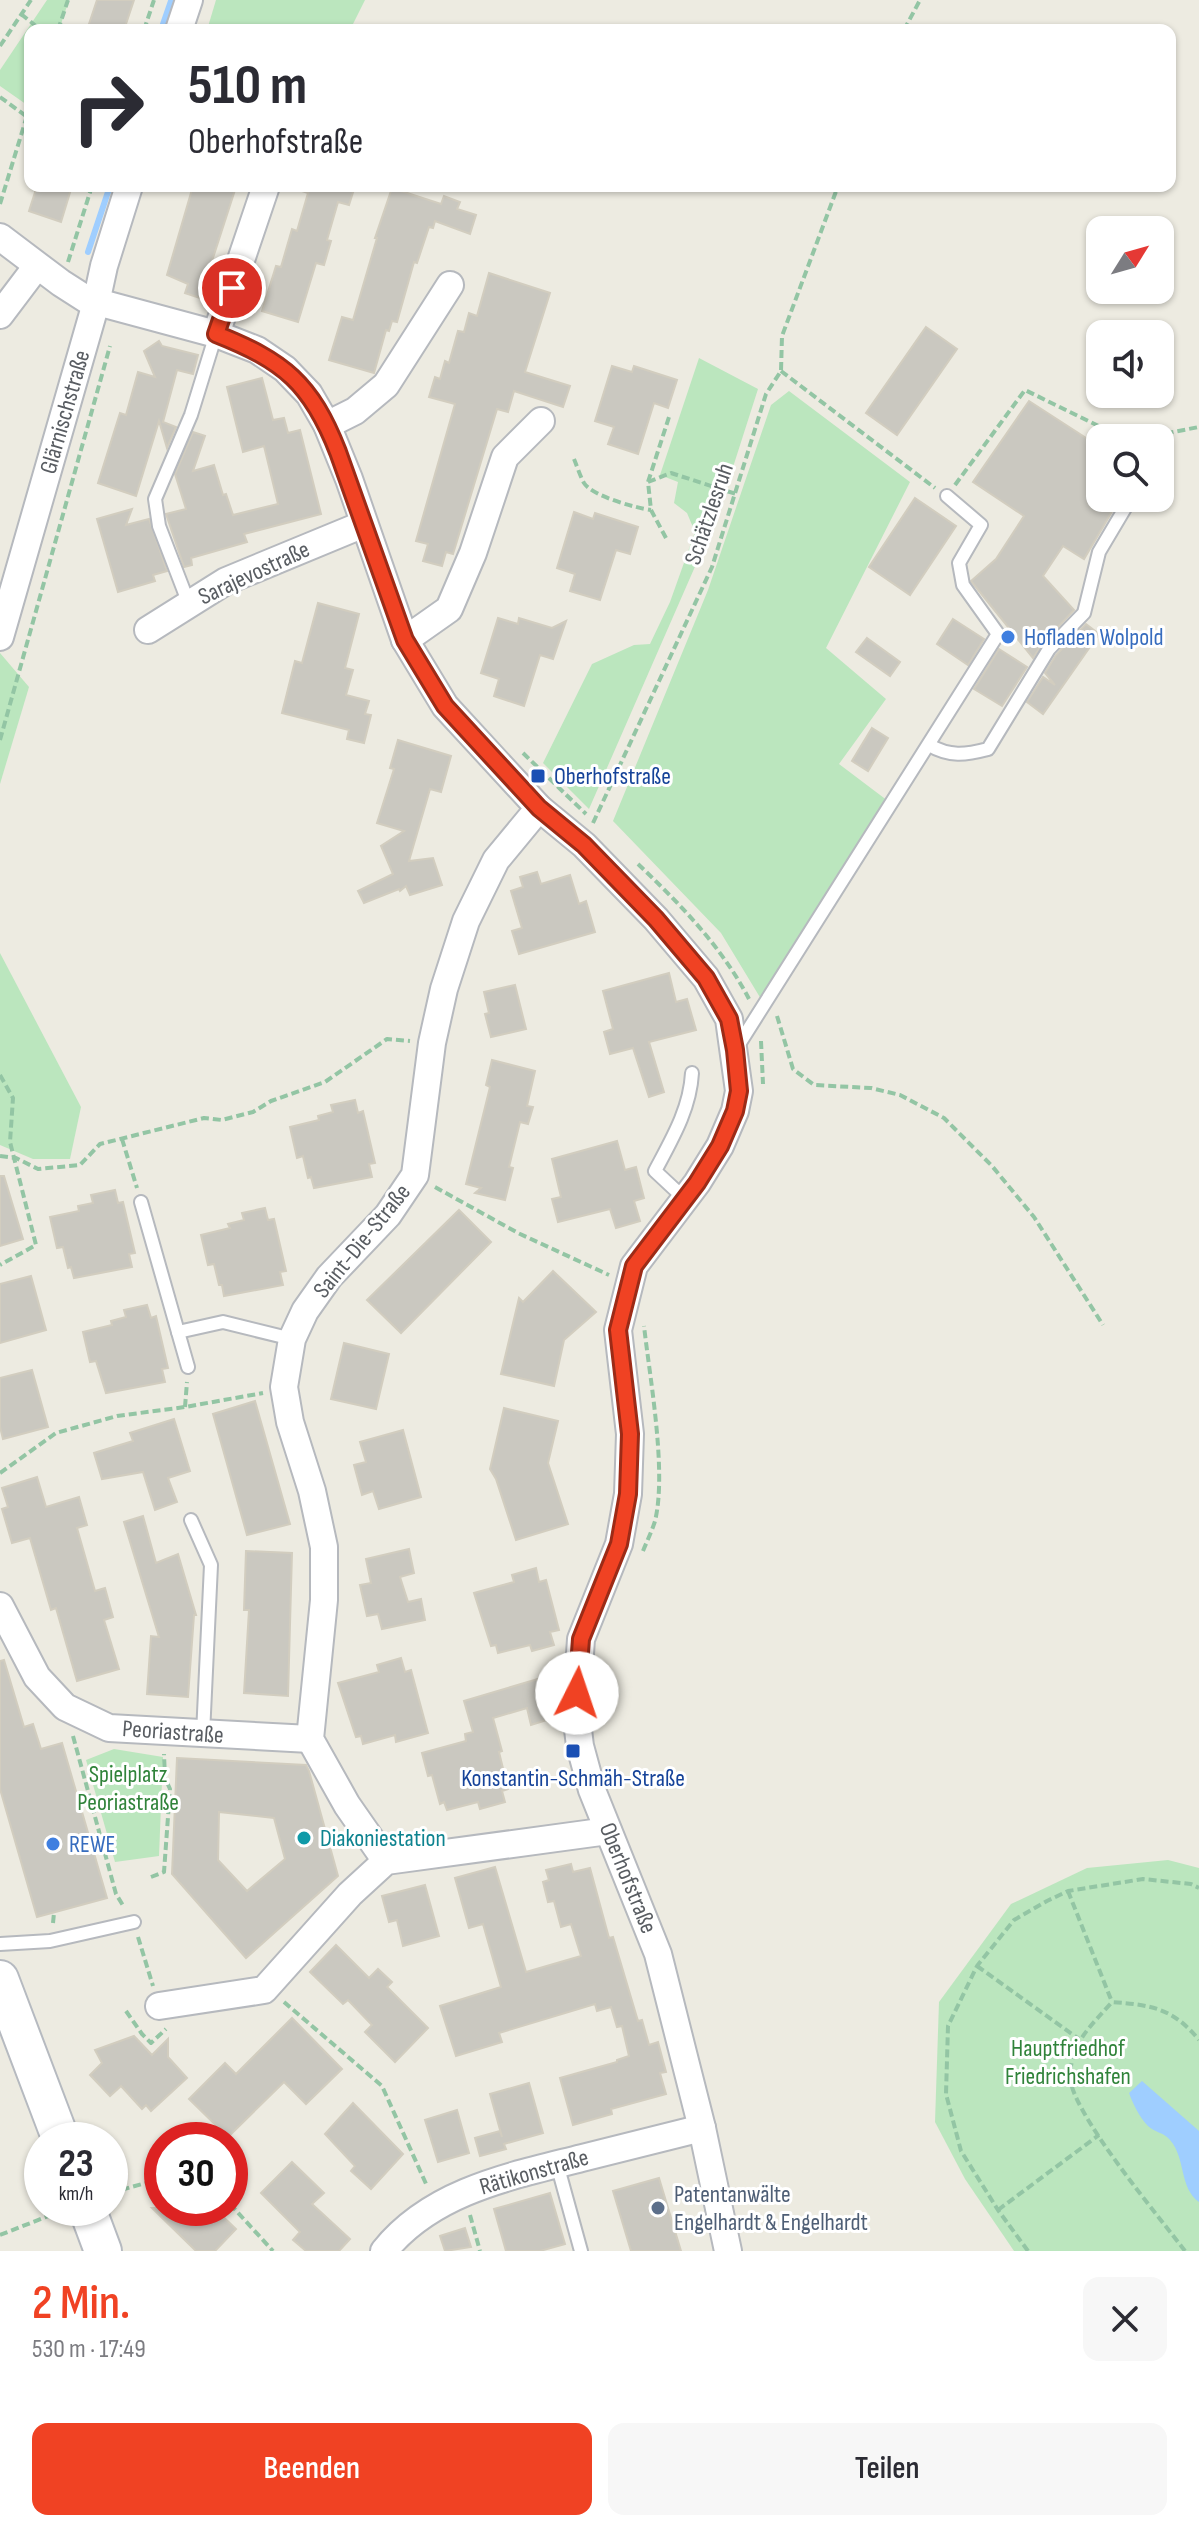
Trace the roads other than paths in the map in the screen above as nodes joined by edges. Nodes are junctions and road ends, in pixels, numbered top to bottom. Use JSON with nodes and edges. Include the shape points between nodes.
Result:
{"nodes":[{"id":1,"x":189,"y":0,"type":"edge"},
{"id":2,"x":181,"y":24,"type":"edge"},
{"id":3,"x":127,"y":192,"type":"edge"},
{"id":4,"x":264,"y":192,"type":"edge"},
{"id":5,"x":0,"y":237,"type":"edge"},
{"id":6,"x":37,"y":266,"type":"junction"},
{"id":7,"x":450,"y":285,"type":"dead end"},
{"id":8,"x":96,"y":303,"type":"junction"},
{"id":9,"x":0,"y":315,"type":"edge"},
{"id":10,"x":216,"y":334,"type":"junction"},
{"id":11,"x":541,"y":421,"type":"dead end"},
{"id":12,"x":327,"y":425,"type":"junction"},
{"id":13,"x":947,"y":496,"type":"road end"},
{"id":14,"x":1123,"y":512,"type":"edge"},
{"id":15,"x":364,"y":524,"type":"junction"},
{"id":16,"x":189,"y":604,"type":"junction"},
{"id":17,"x":148,"y":630,"type":"dead end"},
{"id":18,"x":0,"y":637,"type":"edge"},
{"id":19,"x":405,"y":640,"type":"junction"},
{"id":20,"x":929,"y":745,"type":"junction"},
{"id":21,"x":539,"y":808,"type":"junction"},
{"id":22,"x":735,"y":1050,"type":"junction"},
{"id":23,"x":692,"y":1073,"type":"dead end"},
{"id":24,"x":685,"y":1199,"type":"junction"},
{"id":25,"x":141,"y":1202,"type":"road end"},
{"id":26,"x":178,"y":1332,"type":"junction"},
{"id":27,"x":292,"y":1339,"type":"junction"},
{"id":28,"x":188,"y":1367,"type":"road end"},
{"id":29,"x":191,"y":1520,"type":"dead end"},
{"id":30,"x":0,"y":1606,"type":"edge"},
{"id":31,"x":203,"y":1734,"type":"junction"},
{"id":32,"x":310,"y":1739,"type":"junction"},
{"id":33,"x":608,"y":1831,"type":"junction"},
{"id":34,"x":386,"y":1861,"type":"junction"},
{"id":35,"x":134,"y":1922,"type":"road end"},
{"id":36,"x":0,"y":1944,"type":"edge"},
{"id":37,"x":0,"y":1979,"type":"edge"},
{"id":38,"x":159,"y":2006,"type":"road end"},
{"id":39,"x":0,"y":2034,"type":"edge"},
{"id":40,"x":34,"y":2122,"type":"edge"},
{"id":41,"x":54,"y":2122,"type":"edge"},
{"id":42,"x":702,"y":2128,"type":"junction"},
{"id":43,"x":557,"y":2164,"type":"junction"},
{"id":44,"x":82,"y":2226,"type":"edge"},
{"id":45,"x":91,"y":2226,"type":"edge"},
{"id":46,"x":84,"y":2251,"type":"edge"},
{"id":47,"x":103,"y":2251,"type":"edge"},
{"id":48,"x":384,"y":2251,"type":"edge"},
{"id":49,"x":581,"y":2251,"type":"edge"},
{"id":50,"x":728,"y":2251,"type":"edge"}],
"edges":[{"from":1,"to":2,"type":"street"},
{"from":3,"to":8,"type":"street","name":"Glärnischstraße"},
{"from":4,"to":10,"type":"street"},
{"from":5,"to":6,"type":"street","name":"Oberhofstraße"},
{"from":6,"to":8,"type":"street","name":"Oberhofstraße"},
{"from":6,"to":9,"type":"street"},
{"from":7,"to":12,"type":"street","via":[[386,385],[355,411]]},
{"from":8,"to":10,"type":"street","name":"Oberhofstraße"},
{"from":8,"to":18,"type":"street","name":"Glärnischstraße"},
{"from":10,"to":12,"type":"street","name":"Oberhofstraße","via":[[257,350],[285,369],[309,394]]},
{"from":10,"to":16,"type":"lane","via":[[191,415],[155,499],[159,526]]},
{"from":11,"to":19,"type":"street","via":[[505,457],[449,609]]},
{"from":12,"to":15,"type":"street","name":"Oberhofstraße"},
{"from":13,"to":20,"type":"lane","via":[[981,525],[959,563],[963,585],[998,634]]},
{"from":14,"to":20,"type":"lane","via":[[1099,552],[1084,613],[1049,649],[988,749],[955,755]]},
{"from":15,"to":16,"type":"street","name":"Sarajevostraße","via":[[226,581]]},
{"from":15,"to":19,"type":"street","name":"Oberhofstraße"},
{"from":16,"to":17,"type":"street","name":"Sarajevostraße"},
{"from":19,"to":21,"type":"street","name":"Oberhofstraße","via":[[445,706]]},
{"from":20,"to":22,"type":"lane"},
{"from":21,"to":22,"type":"street","name":"Oberhofstraße","via":[[594,833],[646,907],[706,978],[729,1019]]},
{"from":21,"to":27,"type":"street","name":"Saint-Die-Straße","via":[[496,860],[466,921],[432,1043],[415,1175],[388,1215],[329,1277]]},
{"from":22,"to":24,"type":"street","name":"Oberhofstraße","via":[[735,1111],[720,1146]]},
{"from":23,"to":24,"type":"lane","via":[[691,1096],[655,1171]]},
{"from":24,"to":33,"type":"street","name":"Oberhofstraße","via":[[634,1266],[618,1330],[630,1434],[628,1494],[619,1544],[581,1639],[576,1713],[580,1746]]},
{"from":25,"to":26,"type":"lane"},
{"from":26,"to":27,"type":"lane","via":[[223,1322]]},
{"from":26,"to":28,"type":"lane"},
{"from":27,"to":32,"type":"street","name":"Saint-Die-Straße","via":[[284,1387],[324,1547]]},
{"from":29,"to":31,"type":"lane","via":[[211,1565]]},
{"from":30,"to":31,"type":"street","name":"Peoriastraße","via":[[37,1677],[65,1707],[109,1728]]},
{"from":31,"to":32,"type":"street","name":"Peoriastraße"},
{"from":32,"to":34,"type":"street"},
{"from":33,"to":34,"type":"street"},
{"from":33,"to":42,"type":"street","name":"Oberhofstraße","via":[[658,1954]]},
{"from":34,"to":38,"type":"street","via":[[264,1990]]},
{"from":35,"to":36,"type":"lane","via":[[50,1941]]},
{"from":37,"to":41,"type":"main road"},
{"from":39,"to":40,"type":"main road"},
{"from":42,"to":43,"type":"street","name":"Rätikonstraße"},
{"from":42,"to":50,"type":"street","name":"Oberhofstraße"},
{"from":43,"to":48,"type":"street","name":"Rätikonstraße","via":[[463,2192],[435,2207]]},
{"from":43,"to":49,"type":"lane"},
{"from":44,"to":46,"type":"main road"},
{"from":45,"to":47,"type":"main road"}]}
